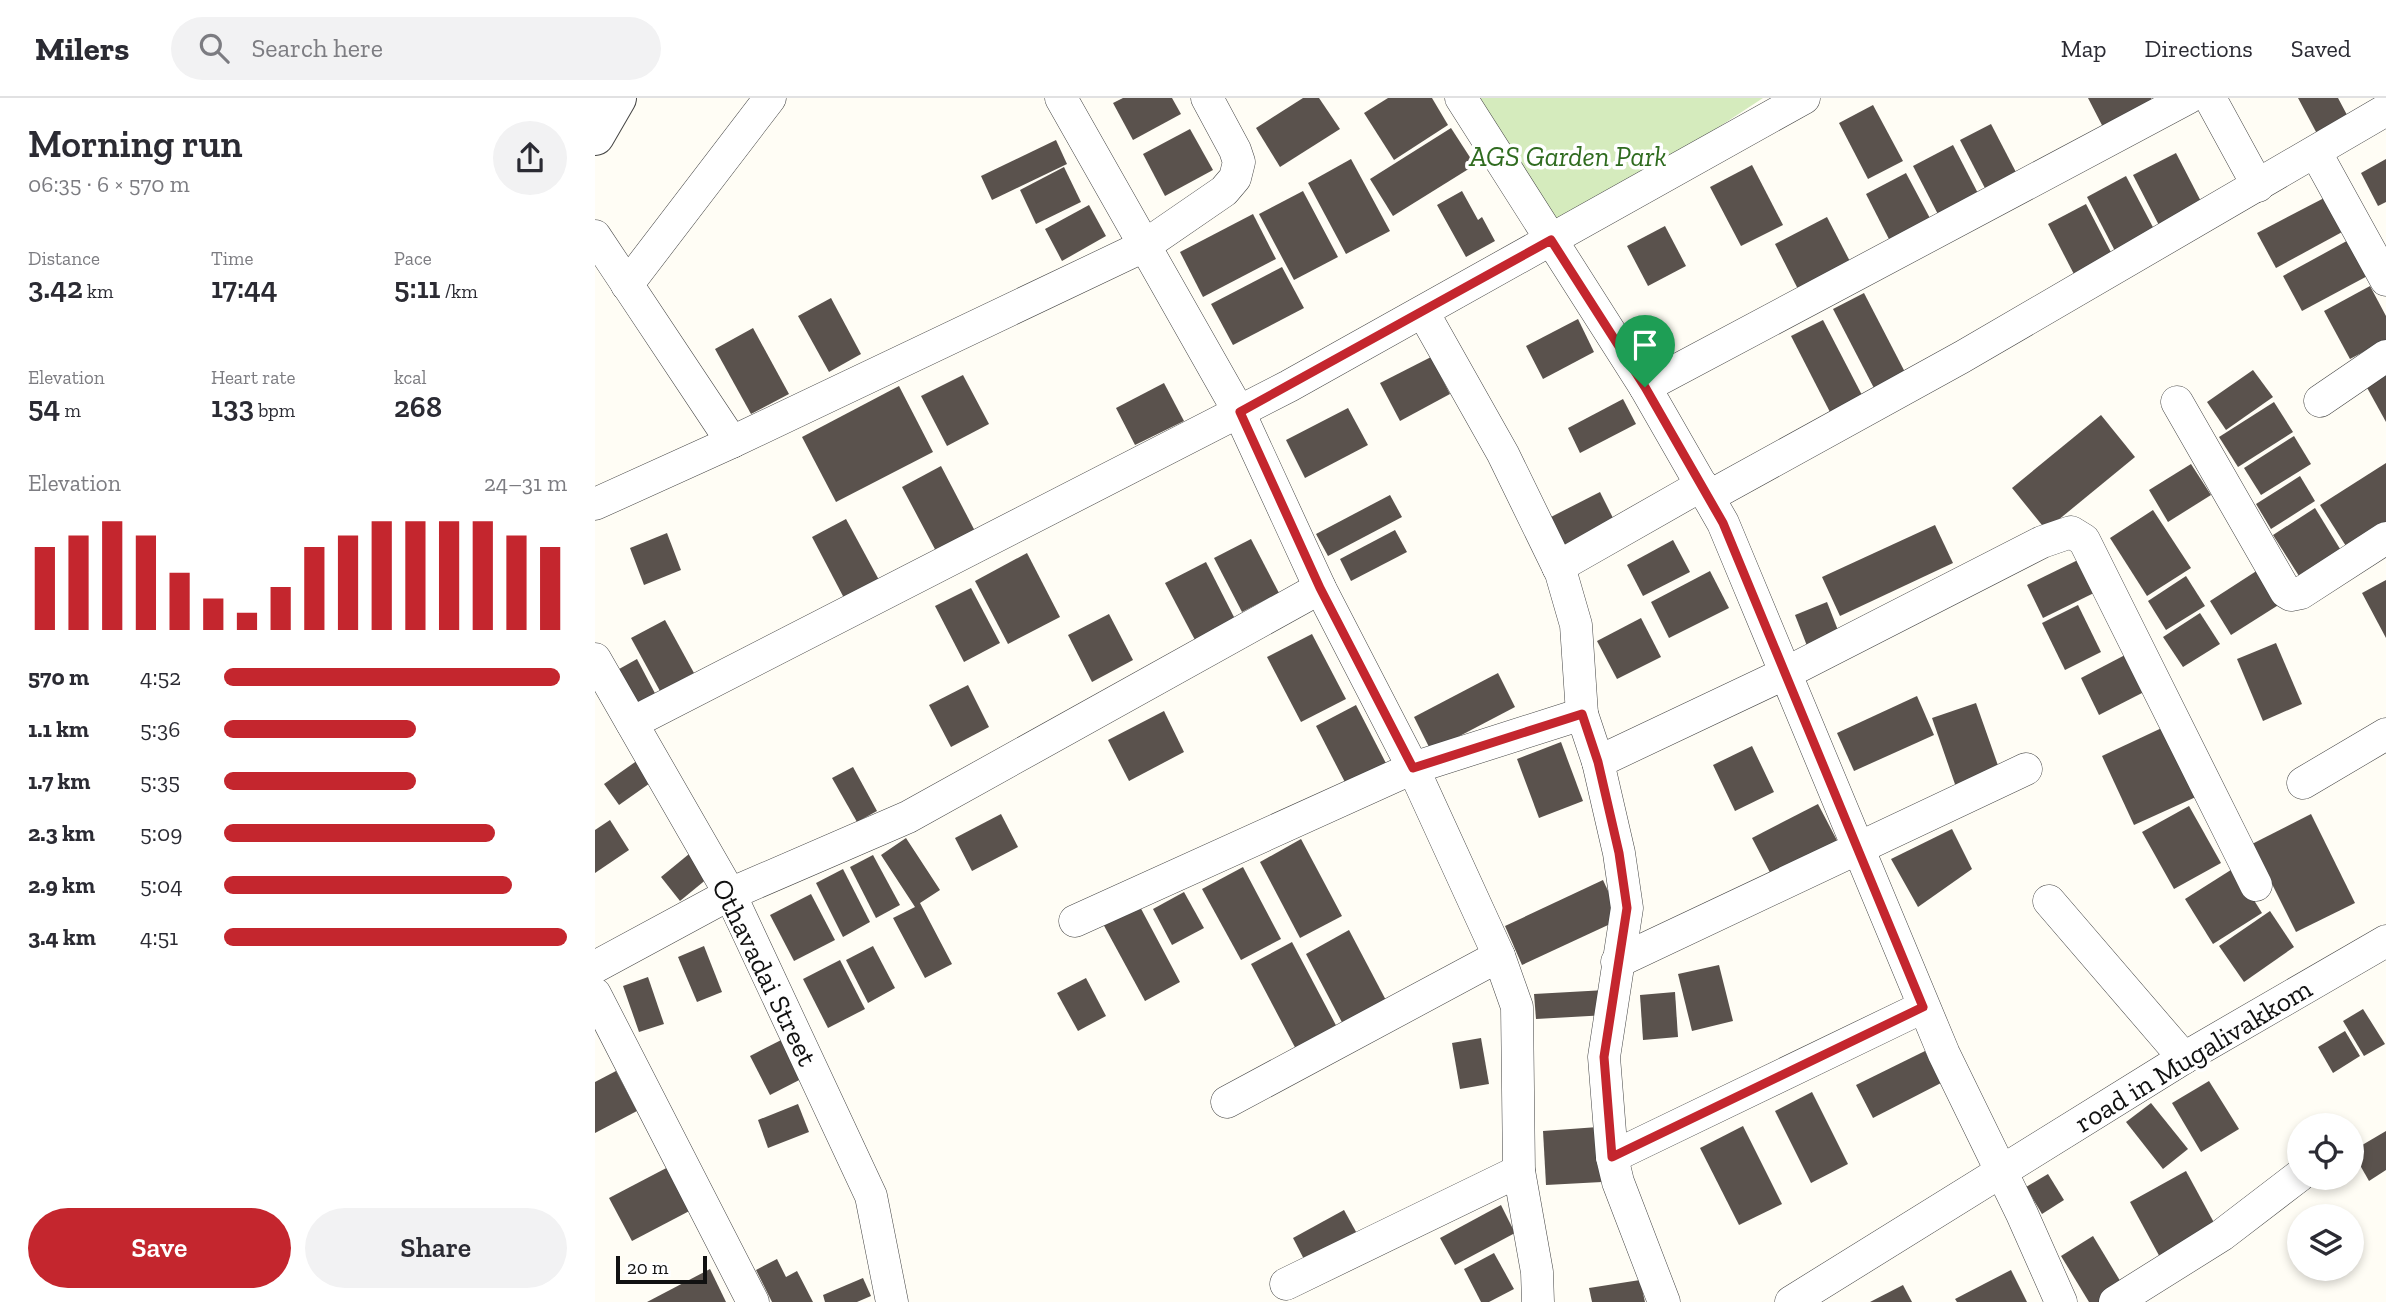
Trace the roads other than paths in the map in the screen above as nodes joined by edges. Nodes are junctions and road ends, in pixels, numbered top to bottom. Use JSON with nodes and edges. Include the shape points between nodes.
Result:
{"nodes":[{"id":1,"x":617,"y":98,"type":"edge"},
{"id":2,"x":770,"y":98,"type":"edge"},
{"id":3,"x":1061,"y":98,"type":"edge"},
{"id":4,"x":1207,"y":98,"type":"edge"},
{"id":5,"x":1461,"y":98,"type":"edge"},
{"id":6,"x":1804,"y":98,"type":"edge"},
{"id":7,"x":2188,"y":98,"type":"edge"},
{"id":8,"x":2210,"y":98,"type":"edge"},
{"id":9,"x":2386,"y":110,"type":"edge"},
{"id":10,"x":595,"y":136,"type":"edge"},
{"id":11,"x":2316,"y":153,"type":"junction"},
{"id":12,"x":2258,"y":186,"type":"junction"},
{"id":13,"x":595,"y":236,"type":"edge"},
{"id":14,"x":1551,"y":240,"type":"junction"},
{"id":15,"x":1144,"y":246,"type":"junction"},
{"id":16,"x":2386,"y":280,"type":"edge"},
{"id":17,"x":627,"y":285,"type":"junction"},
{"id":18,"x":1423,"y":312,"type":"junction"},
{"id":19,"x":2386,"y":356,"type":"edge"},
{"id":20,"x":1645,"y":387,"type":"junction"},
{"id":21,"x":2320,"y":401,"type":"dead end"},
{"id":22,"x":2178,"y":402,"type":"dead end"},
{"id":23,"x":1240,"y":412,"type":"junction"},
{"id":24,"x":732,"y":442,"type":"junction"},
{"id":25,"x":1705,"y":491,"type":"junction"},
{"id":26,"x":595,"y":504,"type":"edge"},
{"id":27,"x":2386,"y":538,"type":"edge"},
{"id":28,"x":1558,"y":567,"type":"junction"},
{"id":29,"x":1320,"y":588,"type":"junction"},
{"id":30,"x":595,"y":659,"type":"edge"},
{"id":31,"x":1784,"y":674,"type":"junction"},
{"id":32,"x":1582,"y":714,"type":"junction"},
{"id":33,"x":632,"y":723,"type":"junction"},
{"id":34,"x":2386,"y":734,"type":"edge"},
{"id":35,"x":1598,"y":762,"type":"junction"},
{"id":36,"x":1413,"y":768,"type":"junction"},
{"id":37,"x":2026,"y":769,"type":"dead end"},
{"id":38,"x":2303,"y":783,"type":"dead end"},
{"id":39,"x":1857,"y":849,"type":"junction"},
{"id":40,"x":2256,"y":885,"type":"dead end"},
{"id":41,"x":730,"y":894,"type":"junction"},
{"id":42,"x":2049,"y":901,"type":"dead end"},
{"id":43,"x":1075,"y":920,"type":"dead end"},
{"id":44,"x":2386,"y":941,"type":"edge"},
{"id":45,"x":1499,"y":956,"type":"junction"},
{"id":46,"x":1618,"y":962,"type":"junction"},
{"id":47,"x":595,"y":967,"type":"edge"},
{"id":48,"x":595,"y":994,"type":"edge"},
{"id":49,"x":1923,"y":1007,"type":"junction"},
{"id":50,"x":2184,"y":1058,"type":"junction"},
{"id":51,"x":1227,"y":1102,"type":"dead end"},
{"id":52,"x":1612,"y":1157,"type":"junction"},
{"id":53,"x":1519,"y":1171,"type":"junction"},
{"id":54,"x":2002,"y":1173,"type":"junction"},
{"id":55,"x":2287,"y":1185,"type":"edge"},
{"id":56,"x":1286,"y":1284,"type":"dead end"},
{"id":57,"x":753,"y":1302,"type":"edge"},
{"id":58,"x":892,"y":1302,"type":"edge"},
{"id":59,"x":1538,"y":1302,"type":"edge"},
{"id":60,"x":1664,"y":1302,"type":"edge"},
{"id":61,"x":1791,"y":1302,"type":"edge"},
{"id":62,"x":2061,"y":1302,"type":"edge"},
{"id":63,"x":2115,"y":1302,"type":"edge"}],
"edges":[{"from":1,"to":10,"type":"street"},
{"from":2,"to":17,"type":"street"},
{"from":3,"to":15,"type":"street"},
{"from":4,"to":15,"type":"street","via":[[1235,150],[1239,162],[1235,178],[1224,191]]},
{"from":5,"to":14,"type":"street"},
{"from":6,"to":14,"type":"street"},
{"from":7,"to":20,"type":"street"},
{"from":8,"to":12,"type":"street"},
{"from":9,"to":11,"type":"street"},
{"from":11,"to":12,"type":"street"},
{"from":11,"to":16,"type":"street"},
{"from":12,"to":25,"type":"street","via":[[1962,357]]},
{"from":13,"to":17,"type":"street"},
{"from":14,"to":18,"type":"street"},
{"from":14,"to":20,"type":"street"},
{"from":15,"to":23,"type":"street"},
{"from":15,"to":24,"type":"street"},
{"from":17,"to":24,"type":"street"},
{"from":18,"to":23,"type":"street"},
{"from":18,"to":28,"type":"street","via":[[1503,454]]},
{"from":19,"to":21,"type":"street"},
{"from":20,"to":25,"type":"street"},
{"from":22,"to":27,"type":"street","via":[[2286,592],[2301,593]]},
{"from":23,"to":29,"type":"street"},
{"from":23,"to":33,"type":"street"},
{"from":24,"to":26,"type":"street"},
{"from":25,"to":28,"type":"street"},
{"from":25,"to":31,"type":"street","via":[[1723,523]]},
{"from":28,"to":32,"type":"street","via":[[1576,625]]},
{"from":29,"to":36,"type":"street"},
{"from":29,"to":41,"type":"street","via":[[908,817]]},
{"from":30,"to":33,"type":"street","name":"Othavadai Street"},
{"from":31,"to":35,"type":"street"},
{"from":31,"to":39,"type":"street"},
{"from":31,"to":40,"type":"street","via":[[2042,542],[2062,533],[2078,534]]},
{"from":32,"to":35,"type":"street"},
{"from":32,"to":36,"type":"street"},
{"from":33,"to":41,"type":"street","name":"Othavadai Street"},
{"from":34,"to":38,"type":"street"},
{"from":35,"to":46,"type":"street","via":[[1627,908]]},
{"from":36,"to":43,"type":"street"},
{"from":36,"to":45,"type":"street"},
{"from":37,"to":39,"type":"street"},
{"from":39,"to":46,"type":"street"},
{"from":39,"to":49,"type":"street"},
{"from":41,"to":47,"type":"street"},
{"from":41,"to":58,"type":"street","name":"Othavadai Street","via":[[871,1196]]},
{"from":42,"to":50,"type":"street"},
{"from":44,"to":50,"type":"street","name":"road in Mugalivakkom"},
{"from":45,"to":51,"type":"street"},
{"from":45,"to":53,"type":"street","via":[[1517,1007]]},
{"from":46,"to":52,"type":"street","via":[[1604,1057]]},
{"from":48,"to":57,"type":"street"},
{"from":49,"to":52,"type":"street"},
{"from":49,"to":54,"type":"street"},
{"from":50,"to":54,"type":"street","name":"road in Mugalivakkom"},
{"from":52,"to":60,"type":"street"},
{"from":53,"to":56,"type":"street"},
{"from":53,"to":59,"type":"street"},
{"from":54,"to":61,"type":"street","name":"road in Mugalivakkom"},
{"from":54,"to":62,"type":"street"},
{"from":55,"to":63,"type":"street","via":[[2222,1235]]}]}
